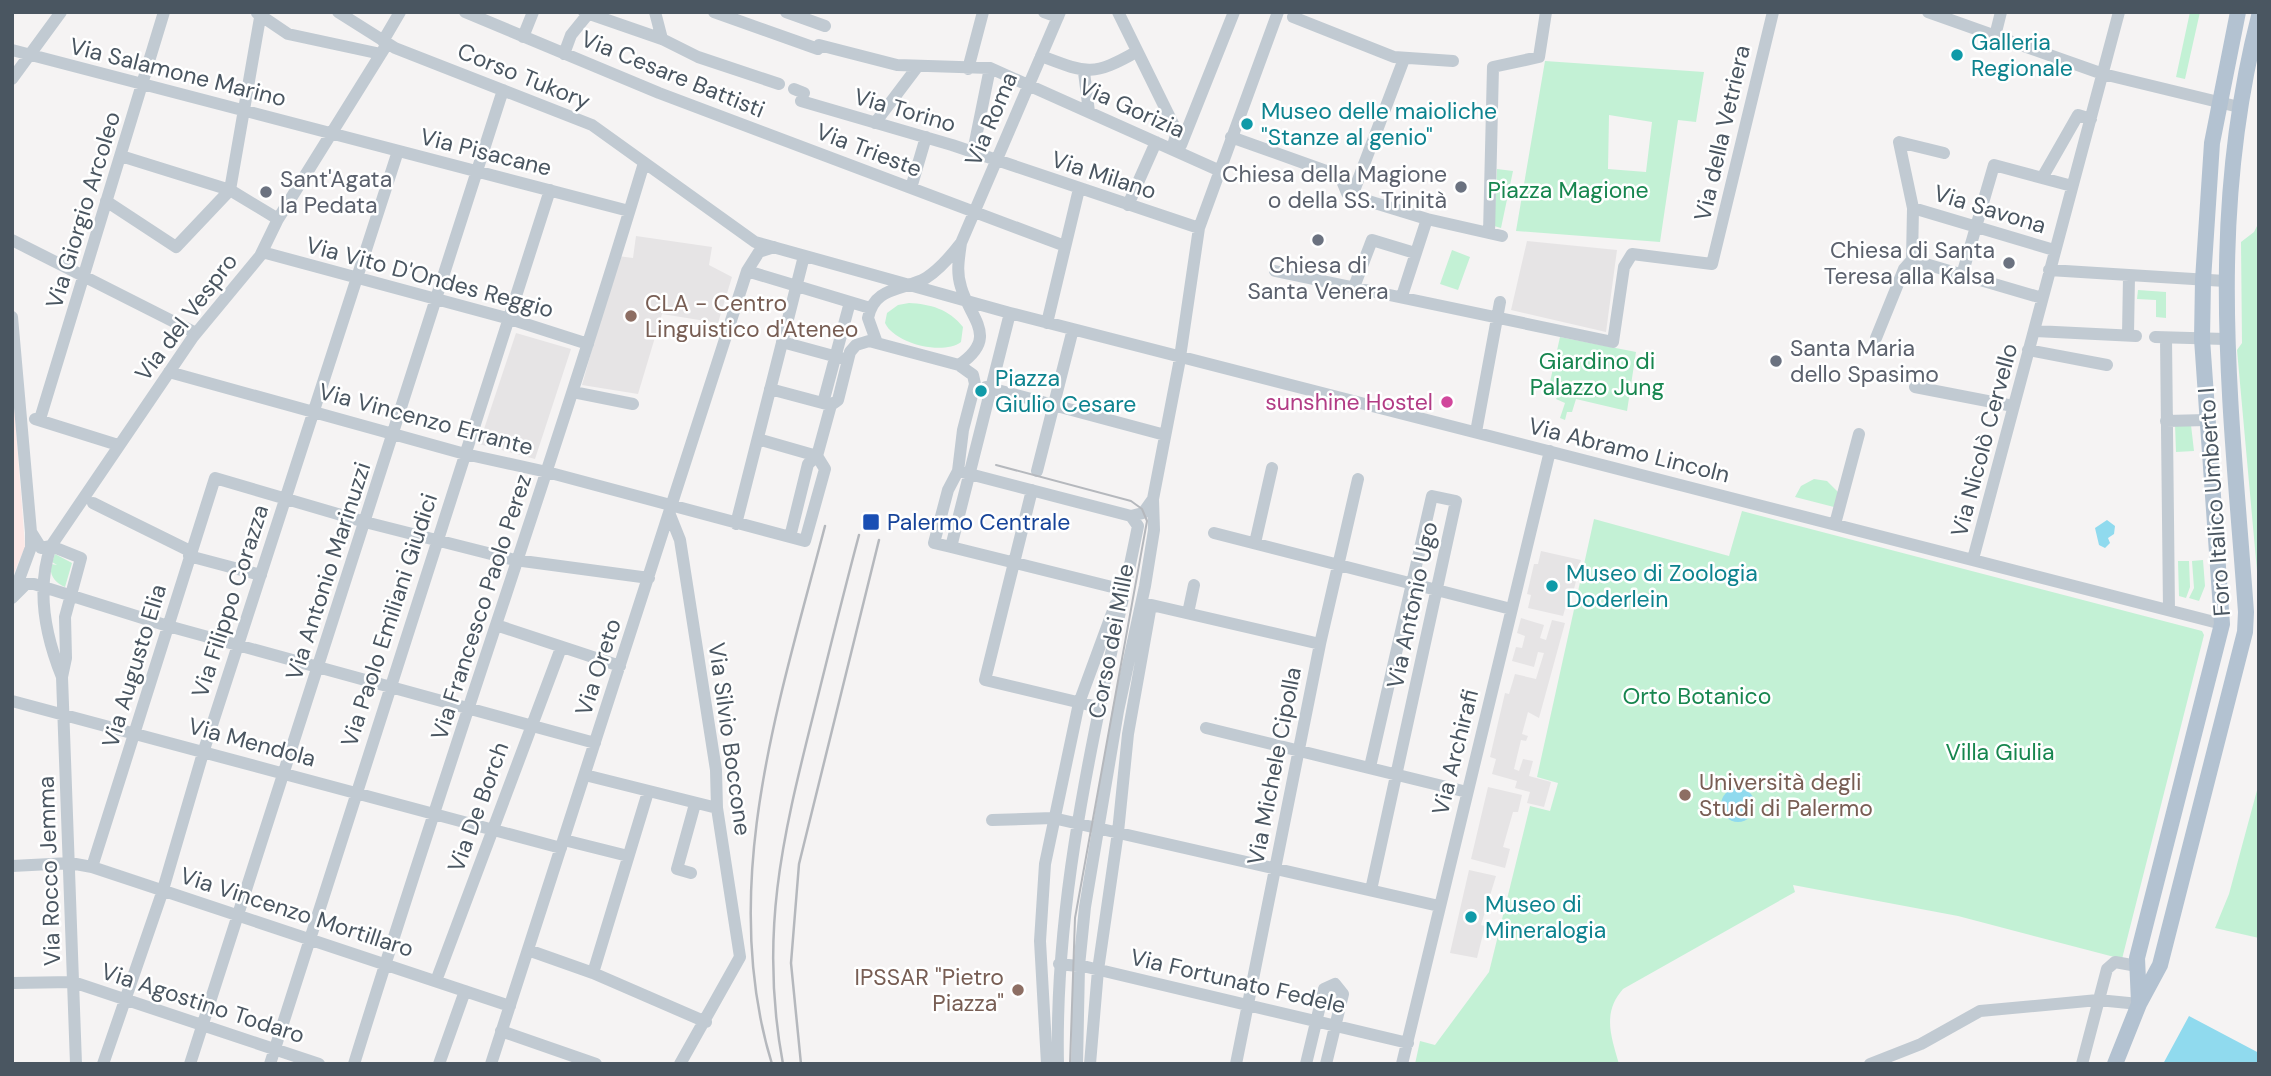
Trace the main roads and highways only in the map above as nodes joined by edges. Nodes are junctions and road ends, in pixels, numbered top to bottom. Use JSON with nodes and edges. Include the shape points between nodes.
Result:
{"nodes":[{"id":1,"x":2238,"y":12,"type":"edge"},
{"id":2,"x":2259,"y":16,"type":"edge"},
{"id":3,"x":2139,"y":1004,"type":"junction"},
{"id":4,"x":2115,"y":1064,"type":"edge"}],
"edges":[{"from":1,"to":3,"type":"main road","name":"Foro Italico Umberto I","via":[[2219,103],[2203,280],[2202,339],[2222,624],[2137,965]]},
{"from":2,"to":3,"type":"main road","name":"Foro Italico Umberto I","via":[[2239,107],[2225,281],[2245,627],[2160,965]]},
{"from":3,"to":4,"type":"main road"}]}
